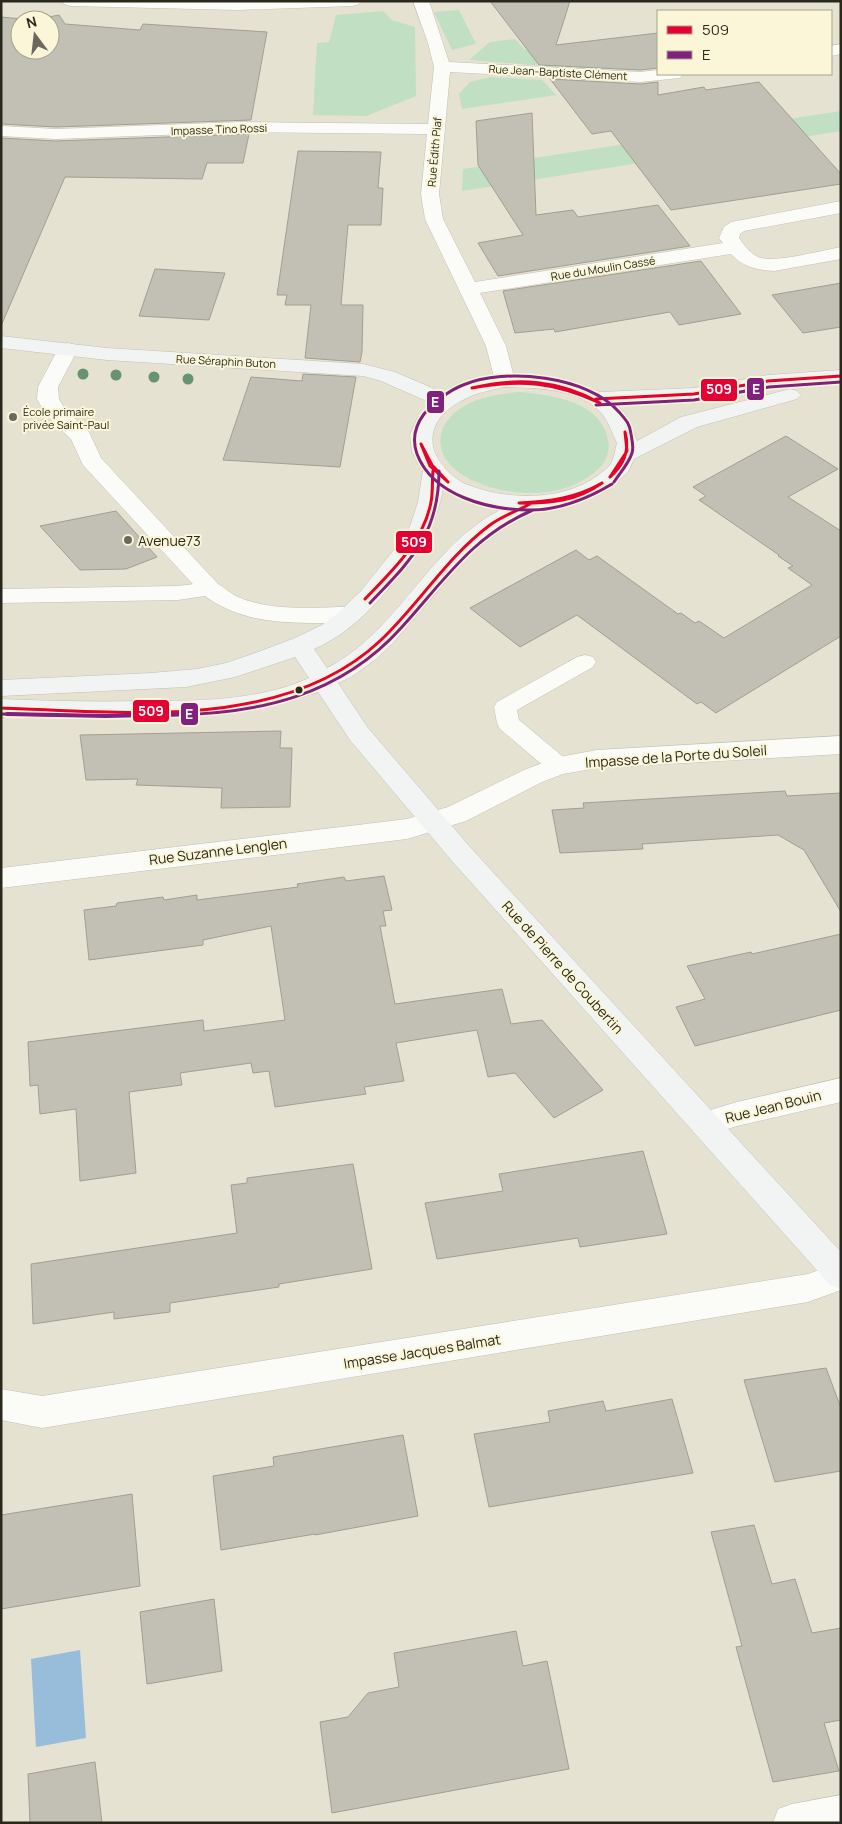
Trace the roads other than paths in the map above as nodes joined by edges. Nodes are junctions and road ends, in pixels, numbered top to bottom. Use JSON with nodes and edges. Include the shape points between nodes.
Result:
{"nodes":[{"id":1,"x":70,"y":1,"type":"edge"},
{"id":2,"x":353,"y":1,"type":"edge"},
{"id":3,"x":421,"y":1,"type":"edge"},
{"id":4,"x":442,"y":67,"type":"junction"},
{"id":5,"x":663,"y":75,"type":"edge"},
{"id":6,"x":436,"y":129,"type":"junction"},
{"id":7,"x":1,"y":132,"type":"edge"},
{"id":8,"x":841,"y":207,"type":"edge"},
{"id":9,"x":736,"y":247,"type":"junction"},
{"id":10,"x":841,"y":253,"type":"edge"},
{"id":11,"x":469,"y":289,"type":"junction"},
{"id":12,"x":1,"y":342,"type":"edge"},
{"id":13,"x":68,"y":349,"type":"junction"},
{"id":14,"x":841,"y":376,"type":"edge"},
{"id":15,"x":505,"y":381,"type":"junction"},
{"id":16,"x":841,"y":384,"type":"edge"},
{"id":17,"x":596,"y":399,"type":"junction"},
{"id":18,"x":445,"y":401,"type":"junction"},
{"id":19,"x":626,"y":455,"type":"junction"},
{"id":20,"x":433,"y":471,"type":"junction"},
{"id":21,"x":530,"y":504,"type":"junction"},
{"id":22,"x":210,"y":589,"type":"junction"},
{"id":23,"x":1,"y":596,"type":"edge"},
{"id":24,"x":350,"y":615,"type":"junction"},
{"id":25,"x":300,"y":646,"type":"junction"},
{"id":26,"x":585,"y":662,"type":"dead end"},
{"id":27,"x":324,"y":680,"type":"junction"},
{"id":28,"x":1,"y":688,"type":"edge"},
{"id":29,"x":1,"y":708,"type":"edge"},
{"id":30,"x":841,"y":745,"type":"edge"},
{"id":31,"x":559,"y":766,"type":"junction"},
{"id":32,"x":433,"y":822,"type":"junction"},
{"id":33,"x":1,"y":878,"type":"edge"},
{"id":34,"x":841,"y":1090,"type":"edge"},
{"id":35,"x":705,"y":1124,"type":"junction"},
{"id":36,"x":841,"y":1276,"type":"edge"},
{"id":37,"x":1,"y":1404,"type":"edge"},
{"id":38,"x":841,"y":1814,"type":"edge"},
{"id":39,"x":792,"y":1823,"type":"edge"}],
"edges":[{"from":1,"to":2,"type":"street","via":[[238,6]]},
{"from":3,"to":4,"type":"street","name":"Rue Édith Piaf"},
{"from":4,"to":5,"type":"street","name":"Rue Jean-Baptiste Clément","via":[[640,77]]},
{"from":4,"to":6,"type":"street","name":"Rue Édith Piaf"},
{"from":6,"to":7,"type":"street","name":"Impasse Tino Rossi","via":[[240,126],[66,134]]},
{"from":6,"to":11,"type":"street","name":"Rue Édith Piaf","via":[[430,194],[434,219]]},
{"from":8,"to":9,"type":"street","via":[[738,226],[731,231],[729,238]]},
{"from":9,"to":10,"type":"street","via":[[745,259],[763,265]]},
{"from":9,"to":11,"type":"street","name":"Rue du Moulin Cassé"},
{"from":11,"to":15,"type":"street","name":"Rue Édith Piaf","via":[[496,346]]},
{"from":12,"to":13,"type":"main road","name":"Rue Séraphin Buton"},
{"from":13,"to":18,"type":"main road","name":"Rue Séraphin Buton","via":[[364,370],[388,376]]},
{"from":13,"to":22,"type":"street","via":[[48,387],[48,399],[81,436],[92,460]]},
{"from":14,"to":17,"type":"main road","via":[[768,381],[694,394]]},
{"from":15,"to":17,"type":"main road","via":[[553,384]]},
{"from":15,"to":18,"type":"main road","via":[[476,387]]},
{"from":16,"to":19,"type":"main road","via":[[773,398],[689,422]]},
{"from":17,"to":19,"type":"main road","via":[[623,425],[628,440]]},
{"from":18,"to":20,"type":"main road","via":[[428,416],[420,434],[422,453]]},
{"from":19,"to":21,"type":"main road","via":[[620,468],[594,489],[575,497]]},
{"from":20,"to":21,"type":"main road","via":[[474,495],[501,502]]},
{"from":20,"to":24,"type":"main road","via":[[428,514],[419,532],[385,578]]},
{"from":21,"to":27,"type":"main road","via":[[491,524],[475,537],[396,627],[348,668]]},
{"from":22,"to":23,"type":"lane","via":[[178,593]]},
{"from":22,"to":24,"type":"street","via":[[229,602],[279,614]]},
{"from":24,"to":25,"type":"main road"},
{"from":25,"to":27,"type":"main road","name":"Rue de Pierre de Coubertin"},
{"from":25,"to":28,"type":"main road","via":[[250,664],[183,679]]},
{"from":26,"to":31,"type":"lane","via":[[505,707],[508,723]]},
{"from":27,"to":29,"type":"main road","via":[[265,700],[218,708]]},
{"from":27,"to":32,"type":"main road","name":"Rue de Pierre de Coubertin","via":[[359,734]]},
{"from":30,"to":31,"type":"street","name":"Impasse de la Porte du Soleil","via":[[598,759]]},
{"from":31,"to":32,"type":"street","name":"Impasse de la Porte du Soleil","via":[[458,814]]},
{"from":32,"to":33,"type":"street","name":"Rue Suzanne Lenglen","via":[[407,828]]},
{"from":32,"to":35,"type":"main road","name":"Rue de Pierre de Coubertin"},
{"from":34,"to":35,"type":"street","name":"Rue Jean Bouin"},
{"from":35,"to":36,"type":"main road","name":"Rue de Pierre de Coubertin"},
{"from":36,"to":37,"type":"street","name":"Impasse Jacques Balmat","via":[[808,1288],[42,1412]]},
{"from":38,"to":39,"type":"street"}]}
